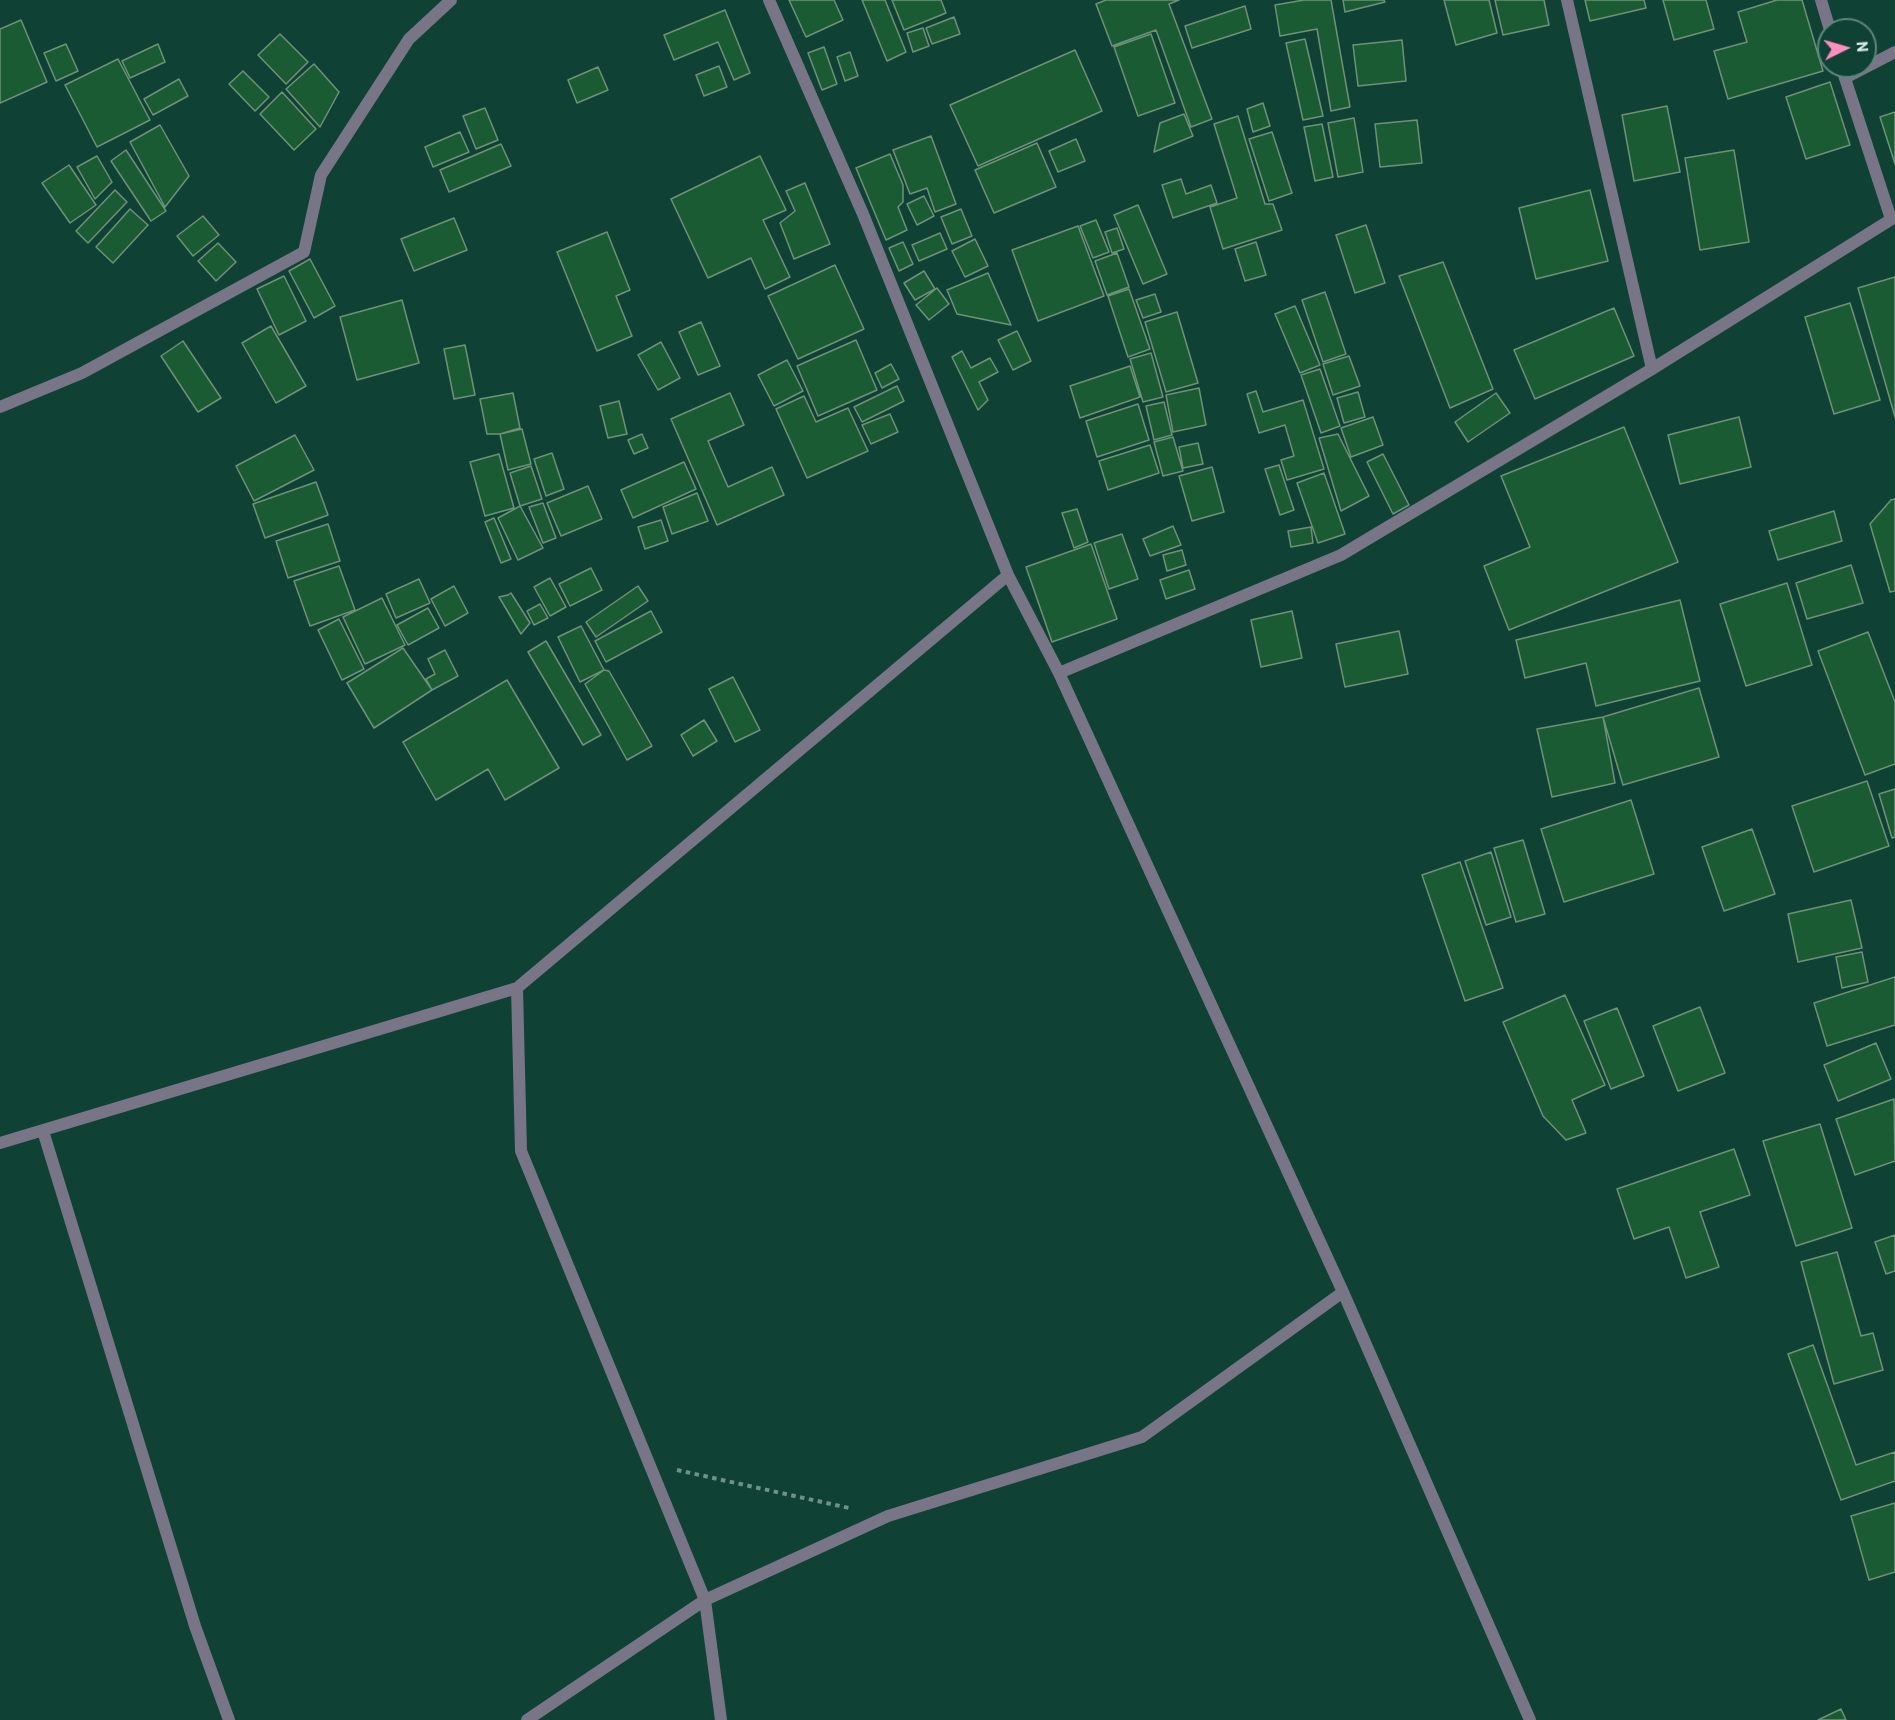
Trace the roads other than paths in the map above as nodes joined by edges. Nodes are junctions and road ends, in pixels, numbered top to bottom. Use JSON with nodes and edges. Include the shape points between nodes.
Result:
{"nodes":[{"id":1,"x":451,"y":0,"type":"edge"},
{"id":2,"x":769,"y":0,"type":"edge"},
{"id":3,"x":1567,"y":0,"type":"edge"},
{"id":4,"x":1821,"y":0,"type":"edge"},
{"id":5,"x":1826,"y":18,"type":"edge"},
{"id":6,"x":1895,"y":52,"type":"edge"},
{"id":7,"x":1877,"y":59,"type":"edge"},
{"id":8,"x":1845,"y":78,"type":"edge"},
{"id":9,"x":1893,"y":218,"type":"edge"},
{"id":10,"x":1652,"y":369,"type":"junction"},
{"id":11,"x":0,"y":406,"type":"edge"},
{"id":12,"x":1008,"y":575,"type":"junction"},
{"id":13,"x":1059,"y":674,"type":"junction"},
{"id":14,"x":517,"y":988,"type":"junction"},
{"id":15,"x":43,"y":1131,"type":"junction"},
{"id":16,"x":0,"y":1143,"type":"edge"},
{"id":17,"x":1343,"y":1292,"type":"junction"},
{"id":18,"x":705,"y":1600,"type":"junction"},
{"id":19,"x":229,"y":1720,"type":"edge"},
{"id":20,"x":527,"y":1720,"type":"edge"},
{"id":21,"x":722,"y":1720,"type":"edge"},
{"id":22,"x":1530,"y":1720,"type":"edge"}],
"edges":[{"from":1,"to":11,"type":"street","via":[[409,39],[321,175],[304,252],[82,374]]},
{"from":2,"to":12,"type":"street","via":[[862,214]]},
{"from":3,"to":10,"type":"street"},
{"from":4,"to":5,"type":"street"},
{"from":6,"to":7,"type":"street"},
{"from":8,"to":9,"type":"street"},
{"from":9,"to":10,"type":"street"},
{"from":10,"to":13,"type":"street","via":[[1341,555]]},
{"from":12,"to":13,"type":"street"},
{"from":12,"to":14,"type":"street"},
{"from":13,"to":17,"type":"street"},
{"from":14,"to":15,"type":"street"},
{"from":14,"to":18,"type":"street","via":[[521,1150]]},
{"from":15,"to":16,"type":"street"},
{"from":15,"to":19,"type":"street","via":[[195,1626]]},
{"from":17,"to":18,"type":"street","via":[[1142,1437],[888,1516]]},
{"from":17,"to":22,"type":"street"},
{"from":18,"to":20,"type":"street"},
{"from":18,"to":21,"type":"street"}]}
